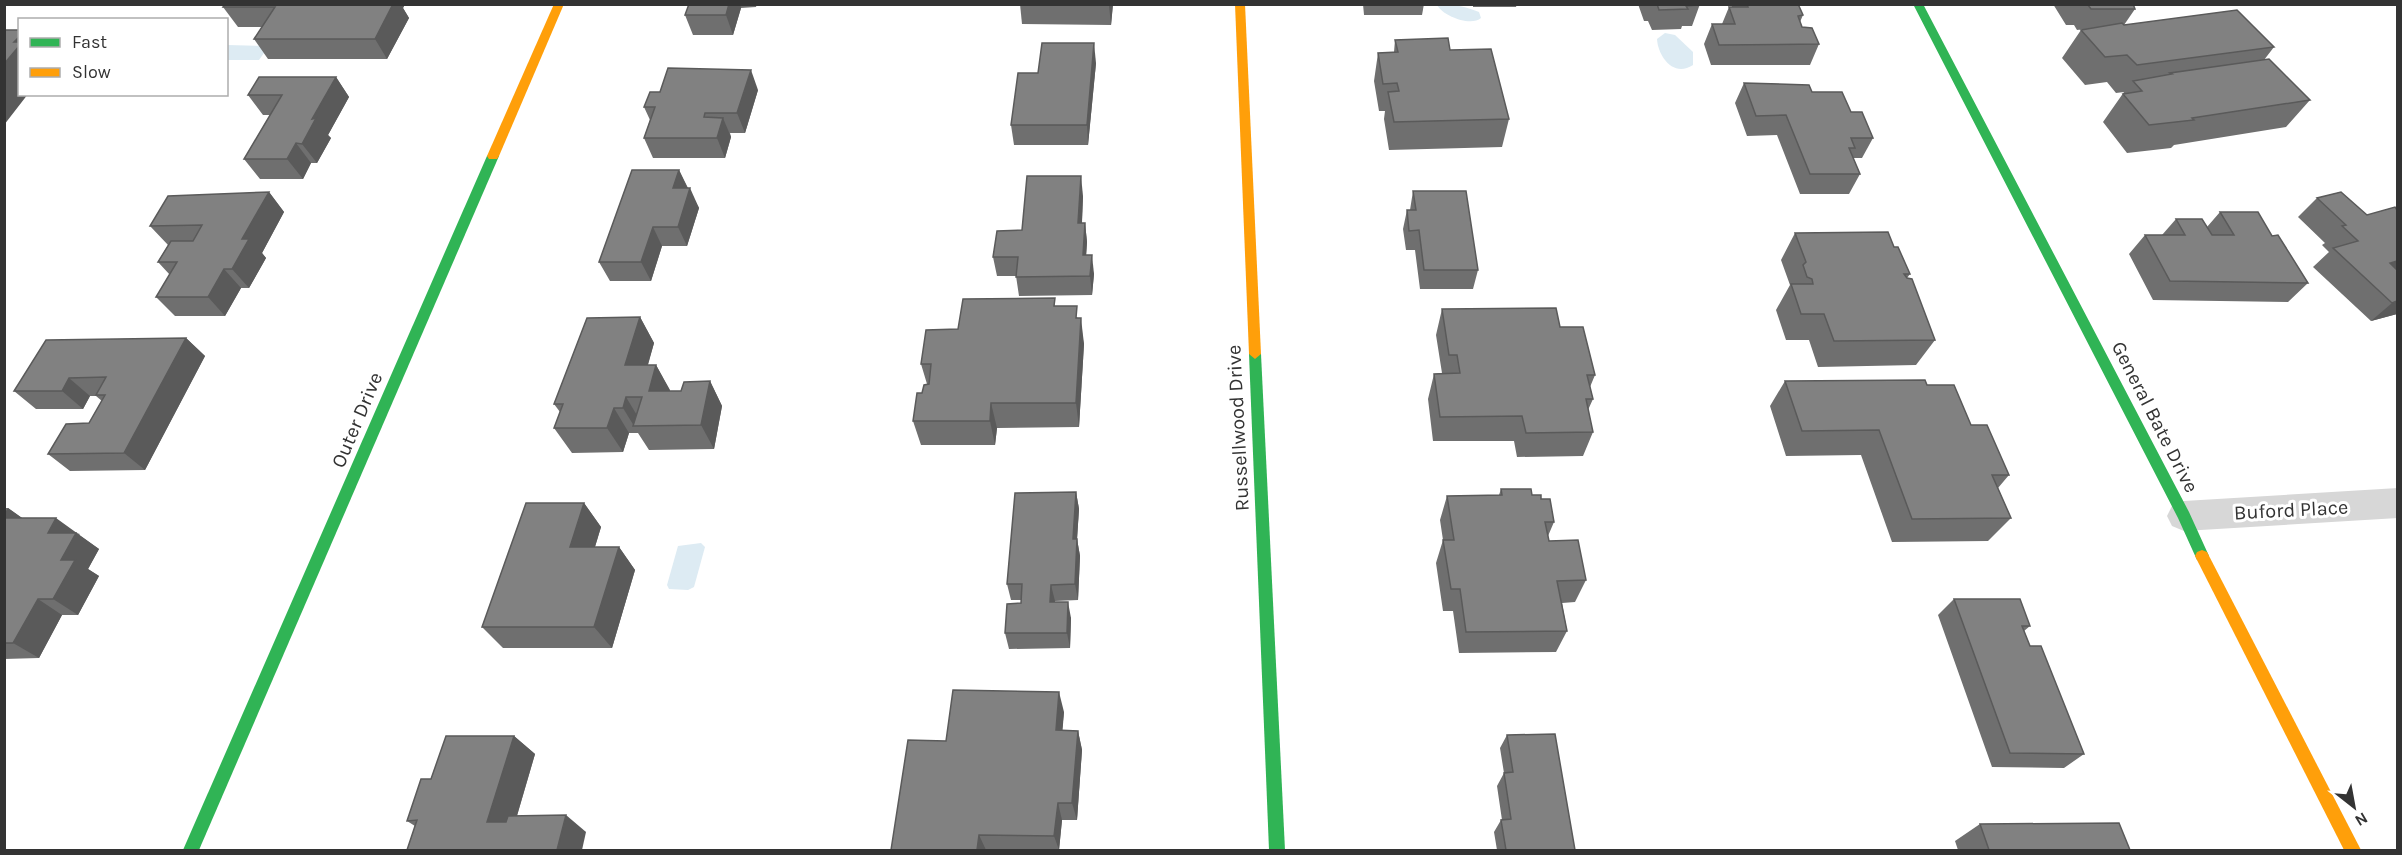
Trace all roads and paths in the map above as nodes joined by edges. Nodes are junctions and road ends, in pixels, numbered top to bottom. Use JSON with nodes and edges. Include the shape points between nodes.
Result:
{"nodes":[{"id":1,"x":559,"y":4,"type":"edge"},
{"id":2,"x":1240,"y":4,"type":"edge"},
{"id":3,"x":1918,"y":4,"type":"edge"},
{"id":4,"x":2397,"y":504,"type":"edge"},
{"id":5,"x":2184,"y":516,"type":"junction"},
{"id":6,"x":191,"y":850,"type":"edge"},
{"id":7,"x":1277,"y":850,"type":"edge"},
{"id":8,"x":2352,"y":850,"type":"edge"}],
"edges":[{"from":1,"to":6,"type":"street","name":"Outer Drive"},
{"from":2,"to":7,"type":"street","name":"Russellwood Drive"},
{"from":3,"to":5,"type":"street","name":"General Bate Drive"},
{"from":4,"to":5,"type":"street","name":"Buford Place"},
{"from":5,"to":8,"type":"street","name":"General Bate Drive"}]}
